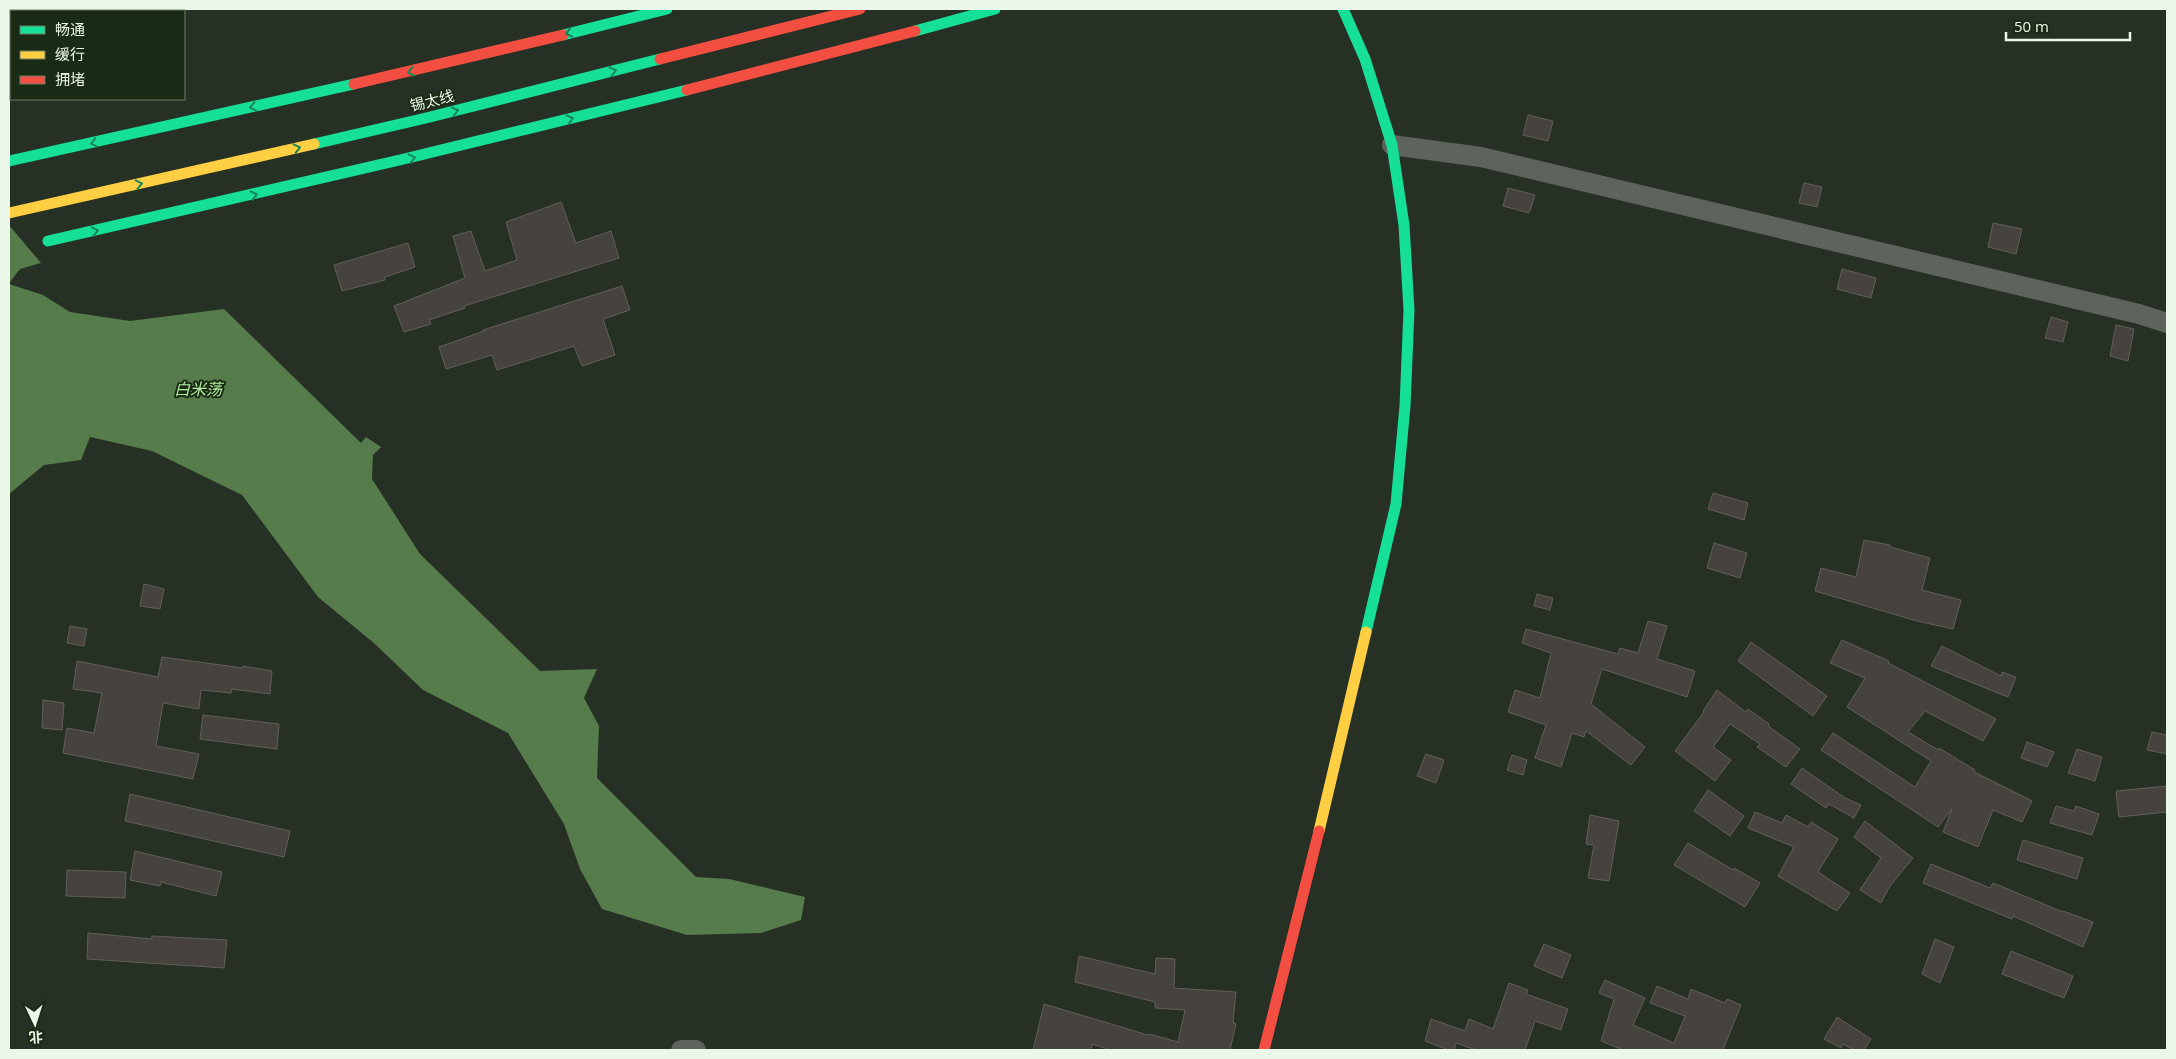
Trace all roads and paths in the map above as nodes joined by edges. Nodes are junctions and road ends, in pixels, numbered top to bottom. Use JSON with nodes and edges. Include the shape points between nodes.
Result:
{"nodes":[{"id":1,"x":667,"y":9,"type":"edge"},
{"id":2,"x":860,"y":9,"type":"edge"},
{"id":3,"x":995,"y":9,"type":"edge"},
{"id":4,"x":1343,"y":9,"type":"edge"},
{"id":5,"x":1392,"y":145,"type":"junction"},
{"id":6,"x":9,"y":161,"type":"edge"},
{"id":7,"x":9,"y":212,"type":"edge"},
{"id":8,"x":48,"y":241,"type":"dead end"},
{"id":9,"x":2167,"y":323,"type":"edge"},
{"id":10,"x":681,"y":1050,"type":"edge"},
{"id":11,"x":696,"y":1050,"type":"edge"},
{"id":12,"x":1264,"y":1050,"type":"edge"}],
"edges":[{"from":1,"to":6,"type":"main road","one_way":true,"via":[[452,63]]},
{"from":7,"to":2,"type":"main road","name":"锡太线","one_way":true,"via":[[426,118]]},
{"from":8,"to":3,"type":"main road","one_way":true,"via":[[435,153]]},
{"from":4,"to":5,"type":"main road","via":[[1365,59]]},
{"from":5,"to":9,"type":"street","via":[[1481,157]]},
{"from":5,"to":12,"type":"main road","via":[[1404,225],[1409,310],[1406,406],[1396,504]]},
{"from":10,"to":11,"type":"street"}]}
